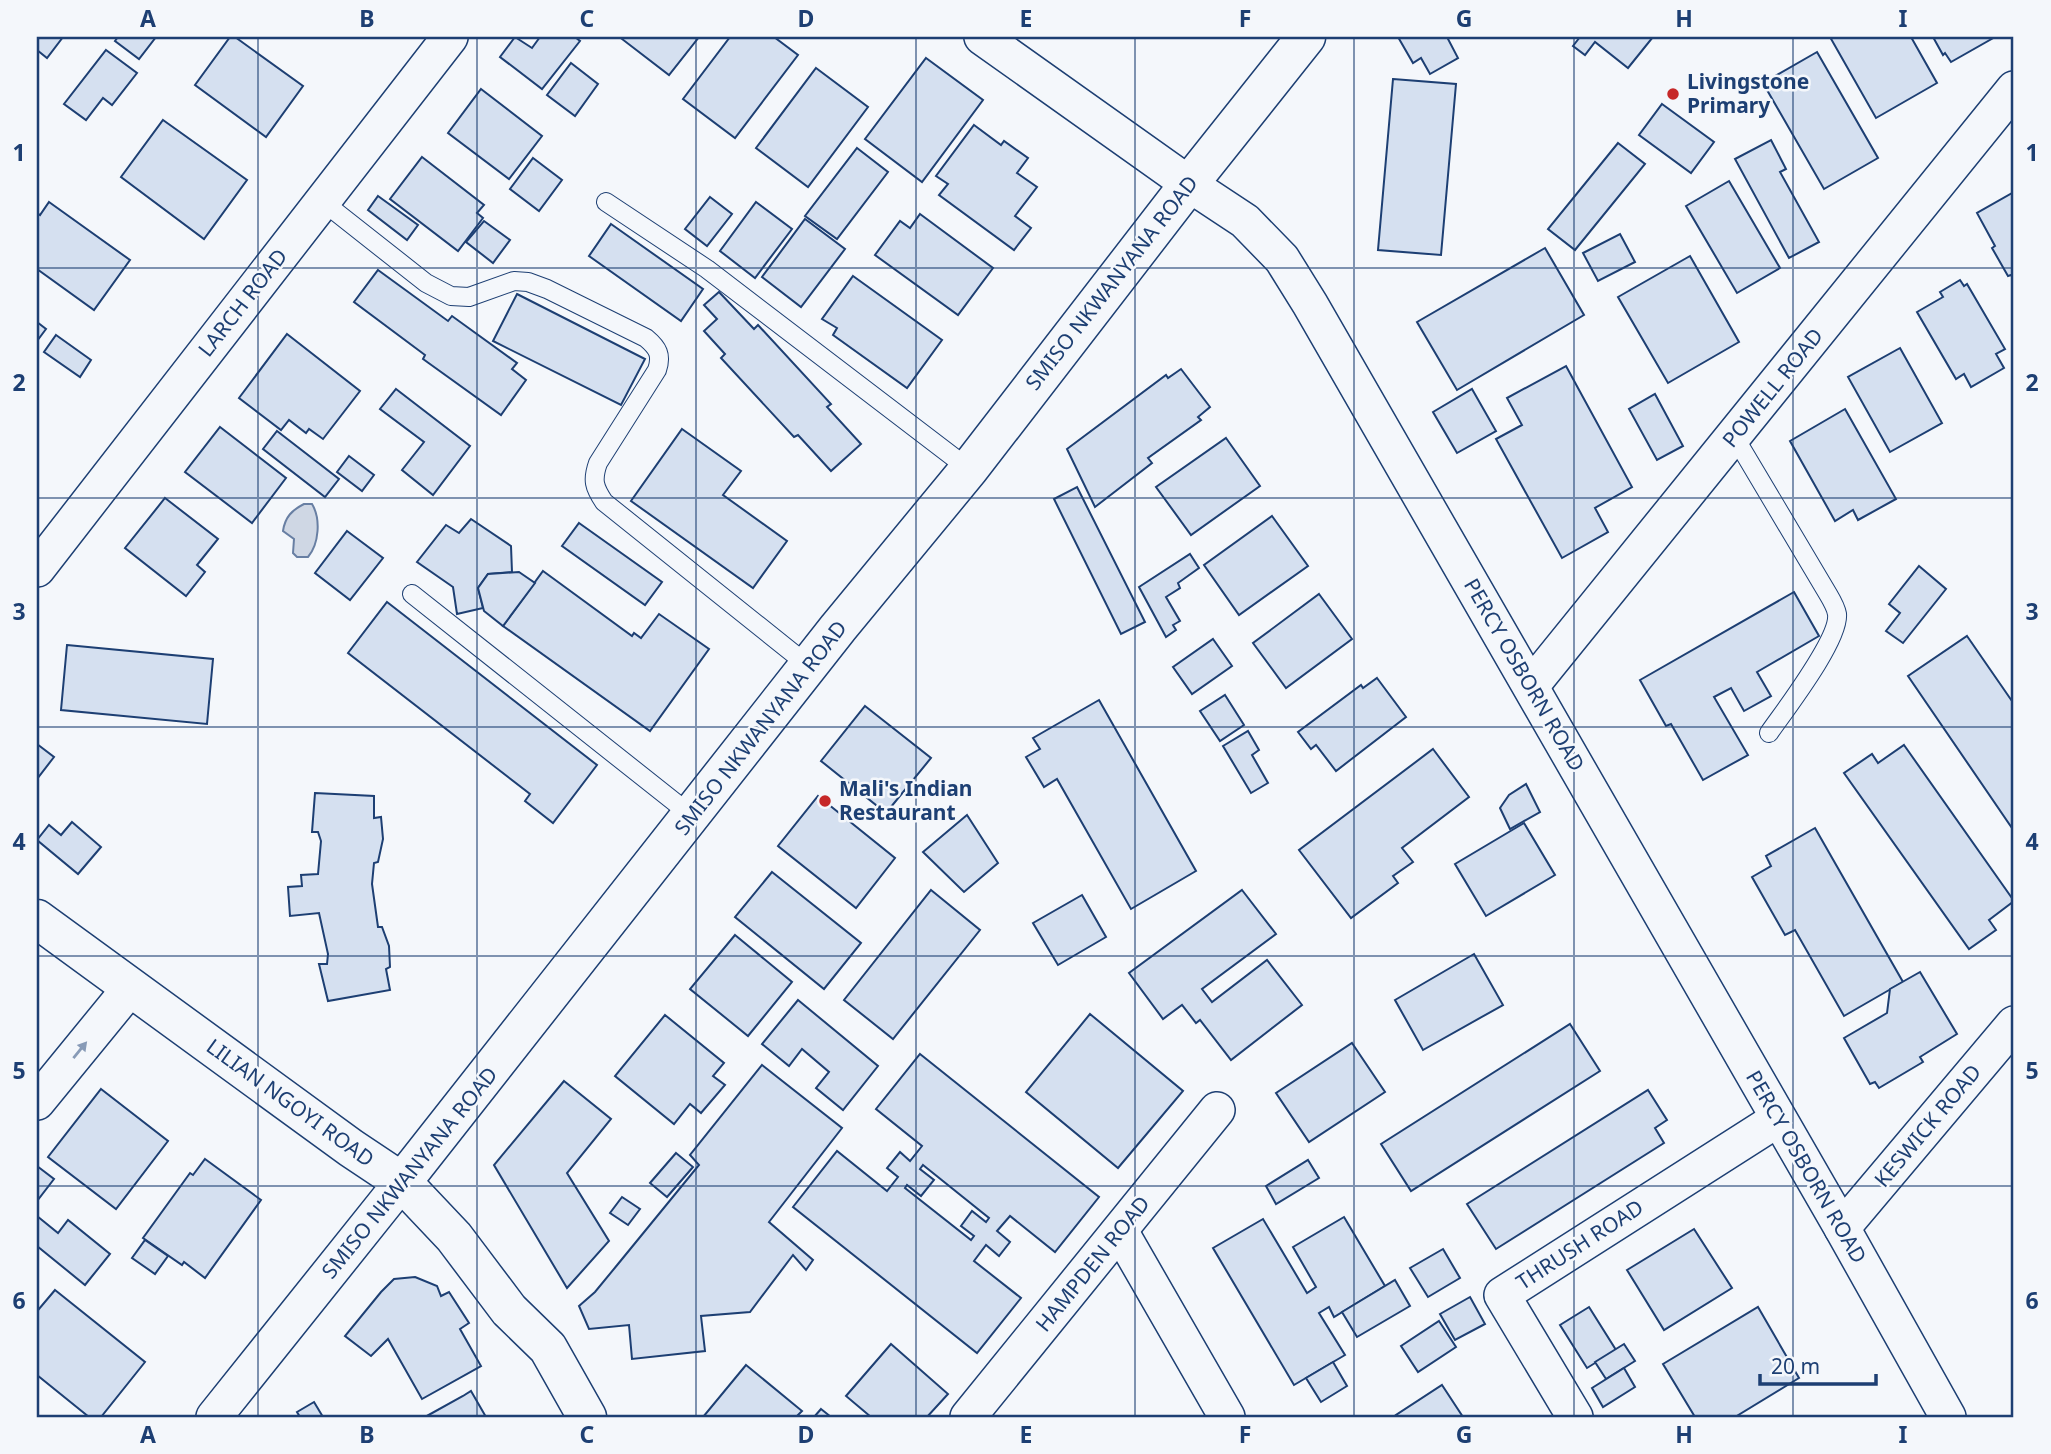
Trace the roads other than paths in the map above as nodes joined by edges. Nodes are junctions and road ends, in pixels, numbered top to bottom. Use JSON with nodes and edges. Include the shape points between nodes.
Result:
{"nodes":[{"id":1,"x":450,"y":37,"type":"edge"},
{"id":2,"x":982,"y":37,"type":"edge"},
{"id":3,"x":1306,"y":37,"type":"edge"},
{"id":4,"x":2014,"y":89,"type":"edge"},
{"id":5,"x":1189,"y":184,"type":"junction"},
{"id":6,"x":322,"y":201,"type":"junction"},
{"id":7,"x":607,"y":202,"type":"dead end"},
{"id":8,"x":1734,"y":436,"type":"junction"},
{"id":9,"x":969,"y":469,"type":"junction"},
{"id":10,"x":37,"y":569,"type":"edge"},
{"id":11,"x":412,"y":594,"type":"dead end"},
{"id":12,"x":809,"y":666,"type":"junction"},
{"id":13,"x":1531,"y":687,"type":"junction"},
{"id":14,"x":1769,"y":733,"type":"dead end"},
{"id":15,"x":691,"y":815,"type":"junction"},
{"id":16,"x":37,"y":919,"type":"edge"},
{"id":17,"x":131,"y":987,"type":"junction"},
{"id":18,"x":2014,"y":1024,"type":"edge"},
{"id":19,"x":37,"y":1102,"type":"edge"},
{"id":20,"x":1217,"y":1110,"type":"dead end"},
{"id":21,"x":1778,"y":1119,"type":"junction"},
{"id":22,"x":402,"y":1182,"type":"junction"},
{"id":23,"x":1842,"y":1228,"type":"junction"},
{"id":24,"x":1120,"y":1231,"type":"junction"},
{"id":25,"x":214,"y":1417,"type":"edge"},
{"id":26,"x":587,"y":1417,"type":"edge"},
{"id":27,"x":968,"y":1417,"type":"edge"},
{"id":28,"x":1227,"y":1417,"type":"edge"},
{"id":29,"x":1575,"y":1417,"type":"edge"},
{"id":30,"x":1948,"y":1417,"type":"edge"}],
"edges":[{"from":1,"to":6,"type":"street","name":"LARCH ROAD"},
{"from":2,"to":5,"type":"street","name":"PERCY OSBORN ROAD"},
{"from":3,"to":5,"type":"street","name":"SMISO NKWANYANA ROAD"},
{"from":4,"to":8,"type":"street","name":"POWELL ROAD"},
{"from":5,"to":9,"type":"street","name":"SMISO NKWANYANA ROAD"},
{"from":5,"to":13,"type":"street","name":"PERCY OSBORN ROAD","via":[[1245,221],[1282,259]]},
{"from":6,"to":10,"type":"street","name":"LARCH ROAD"},
{"from":6,"to":12,"type":"lane","via":[[426,283],[451,296],[469,297],[514,281],[527,282],[646,338],[657,348],[661,359],[657,370],[598,463],[595,489],[604,502]]},
{"from":7,"to":9,"type":"lane","via":[[707,269]]},
{"from":8,"to":13,"type":"street","name":"POWELL ROAD"},
{"from":8,"to":14,"type":"lane","via":[[1837,614],[1824,652]]},
{"from":9,"to":12,"type":"street","name":"SMISO NKWANYANA ROAD"},
{"from":11,"to":15,"type":"lane"},
{"from":12,"to":15,"type":"street","name":"SMISO NKWANYANA ROAD"},
{"from":13,"to":21,"type":"street","name":"PERCY OSBORN ROAD"},
{"from":15,"to":22,"type":"street","name":"SMISO NKWANYANA ROAD"},
{"from":16,"to":17,"type":"street","name":"LILIAN NGOYI ROAD"},
{"from":19,"to":17,"type":"street","one_way":true},
{"from":17,"to":22,"type":"street","name":"LILIAN NGOYI ROAD"},
{"from":18,"to":23,"type":"street","name":"KESWICK ROAD"},
{"from":20,"to":24,"type":"street","name":"HAMPDEN ROAD"},
{"from":21,"to":23,"type":"street","name":"PERCY OSBORN ROAD"},
{"from":21,"to":29,"type":"street","name":"THRUSH ROAD","via":[[1502,1295]]},
{"from":22,"to":25,"type":"street","name":"SMISO NKWANYANA ROAD"},
{"from":22,"to":26,"type":"street","name":"LILIAN NGOYI ROAD","via":[[454,1237],[509,1310],[548,1348]]},
{"from":23,"to":30,"type":"street","name":"PERCY OSBORN ROAD"},
{"from":24,"to":27,"type":"street","name":"HAMPDEN ROAD"},
{"from":24,"to":28,"type":"street"}]}
